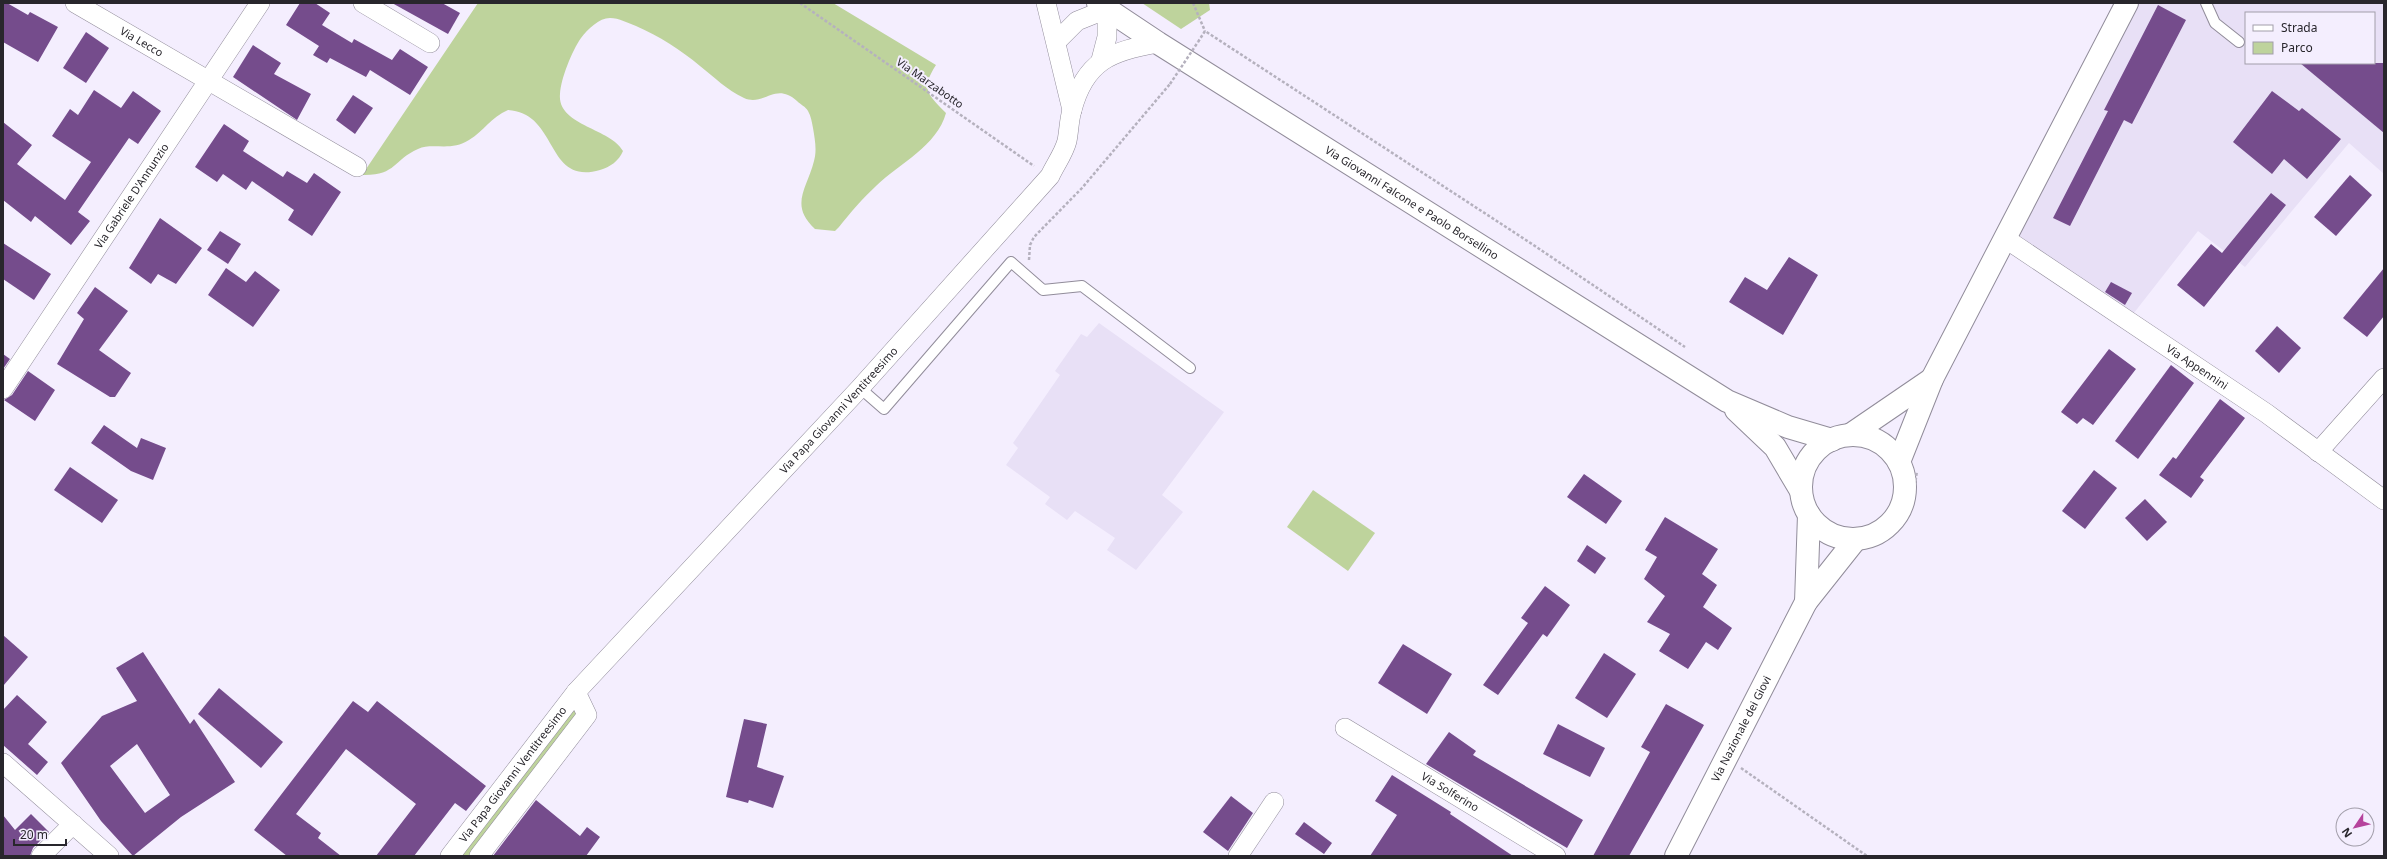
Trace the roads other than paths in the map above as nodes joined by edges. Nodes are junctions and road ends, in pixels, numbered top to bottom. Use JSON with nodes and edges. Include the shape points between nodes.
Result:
{"nodes":[{"id":1,"x":75,"y":3,"type":"edge"},
{"id":2,"x":260,"y":3,"type":"edge"},
{"id":3,"x":363,"y":3,"type":"edge"},
{"id":4,"x":1046,"y":3,"type":"edge"},
{"id":5,"x":2127,"y":3,"type":"edge"},
{"id":6,"x":2206,"y":3,"type":"edge"},
{"id":7,"x":1103,"y":6,"type":"edge"},
{"id":8,"x":1056,"y":42,"type":"junction"},
{"id":9,"x":2239,"y":42,"type":"dead end"},
{"id":10,"x":430,"y":43,"type":"dead end"},
{"id":11,"x":1158,"y":43,"type":"junction"},
{"id":12,"x":1101,"y":60,"type":"junction"},
{"id":13,"x":210,"y":79,"type":"junction"},
{"id":14,"x":1072,"y":110,"type":"junction"},
{"id":15,"x":358,"y":167,"type":"dead end"},
{"id":16,"x":2006,"y":239,"type":"junction"},
{"id":17,"x":1190,"y":368,"type":"dead end"},
{"id":18,"x":2384,"y":378,"type":"edge"},
{"id":19,"x":1932,"y":379,"type":"junction"},
{"id":20,"x":860,"y":388,"type":"junction"},
{"id":21,"x":3,"y":389,"type":"edge"},
{"id":22,"x":1727,"y":401,"type":"junction"},
{"id":23,"x":1841,"y":437,"type":"junction"},
{"id":24,"x":2318,"y":452,"type":"junction"},
{"id":25,"x":1899,"y":462,"type":"junction"},
{"id":26,"x":1801,"y":491,"type":"junction"},
{"id":27,"x":2384,"y":500,"type":"edge"},
{"id":28,"x":1809,"y":515,"type":"junction"},
{"id":29,"x":1856,"y":539,"type":"junction"},
{"id":30,"x":1806,"y":602,"type":"junction"},
{"id":31,"x":576,"y":692,"type":"junction"},
{"id":32,"x":1345,"y":728,"type":"dead end"},
{"id":33,"x":3,"y":763,"type":"edge"},
{"id":34,"x":1274,"y":802,"type":"dead end"},
{"id":35,"x":73,"y":824,"type":"junction"},
{"id":36,"x":41,"y":856,"type":"edge"},
{"id":37,"x":109,"y":856,"type":"edge"},
{"id":38,"x":450,"y":856,"type":"edge"},
{"id":39,"x":479,"y":856,"type":"edge"},
{"id":40,"x":1238,"y":856,"type":"edge"},
{"id":41,"x":1556,"y":856,"type":"edge"},
{"id":42,"x":1676,"y":856,"type":"edge"}],
"edges":[{"from":1,"to":13,"type":"street","name":"Via Lecco"},
{"from":2,"to":13,"type":"street","name":"Via Gabriele D'Annunzio"},
{"from":3,"to":10,"type":"street"},
{"from":4,"to":8,"type":"street","name":"Via Papa Giovanni Ventitreesimo"},
{"from":5,"to":16,"type":"main road"},
{"from":6,"to":9,"type":"lane","via":[[2216,23]]},
{"from":7,"to":8,"type":"street","via":[[1077,21]]},
{"from":7,"to":11,"type":"main road","name":"Via Giovanni Falcone e Paolo Borsellino"},
{"from":7,"to":12,"type":"street","name":"Via Papa Giovanni Ventitreesimo","via":[[1107,37]]},
{"from":8,"to":14,"type":"street","name":"Via Papa Giovanni Ventitreesimo"},
{"from":11,"to":12,"type":"street","name":"Via Papa Giovanni Ventitreesimo","via":[[1127,48]]},
{"from":11,"to":22,"type":"main road","name":"Via Giovanni Falcone e Paolo Borsellino"},
{"from":12,"to":14,"type":"street","name":"Via Papa Giovanni Ventitreesimo","via":[[1086,77]]},
{"from":13,"to":15,"type":"street","name":"Via Lecco"},
{"from":13,"to":21,"type":"street","name":"Via Gabriele D'Annunzio"},
{"from":14,"to":20,"type":"street","name":"Via Papa Giovanni Ventitreesimo","via":[[1066,142],[1050,176]]},
{"from":16,"to":19,"type":"main road"},
{"from":16,"to":24,"type":"street","name":"Via Appennini","via":[[2266,413]]},
{"from":17,"to":20,"type":"lane","via":[[1082,286],[1043,290],[1012,262],[884,409]]},
{"from":18,"to":24,"type":"street"},
{"from":19,"to":23,"type":"main road"},
{"from":19,"to":25,"type":"main road"},
{"from":20,"to":31,"type":"street","name":"Via Papa Giovanni Ventitreesimo"},
{"from":22,"to":23,"type":"main road","via":[[1788,427]]},
{"from":22,"to":26,"type":"main road","via":[[1775,447]]},
{"from":23,"to":25,"type":"main road","via":[[1861,436],[1880,442]]},
{"from":23,"to":26,"type":"main road","via":[[1817,450],[1809,459],[1803,473]]},
{"from":24,"to":27,"type":"street","name":"Via Appennini"},
{"from":25,"to":29,"type":"main road","via":[[1905,487],[1904,501],[1898,514],[1890,525],[1879,533]]},
{"from":26,"to":28,"type":"main road"},
{"from":28,"to":29,"type":"main road","via":[[1818,526],[1830,534]]},
{"from":28,"to":30,"type":"main road","name":"Via Nazionale dei Giovi"},
{"from":29,"to":30,"type":"main road","name":"Via Nazionale dei Giovi"},
{"from":30,"to":42,"type":"main road","name":"Via Nazionale dei Giovi"},
{"from":31,"to":38,"type":"street","name":"Via Papa Giovanni Ventitreesimo"},
{"from":31,"to":39,"type":"street","name":"Via Papa Giovanni Ventitreesimo","via":[[587,715]]},
{"from":32,"to":41,"type":"street","name":"Via Solferino"},
{"from":33,"to":35,"type":"street"},
{"from":34,"to":40,"type":"street"},
{"from":35,"to":36,"type":"street"},
{"from":35,"to":37,"type":"street"}]}
